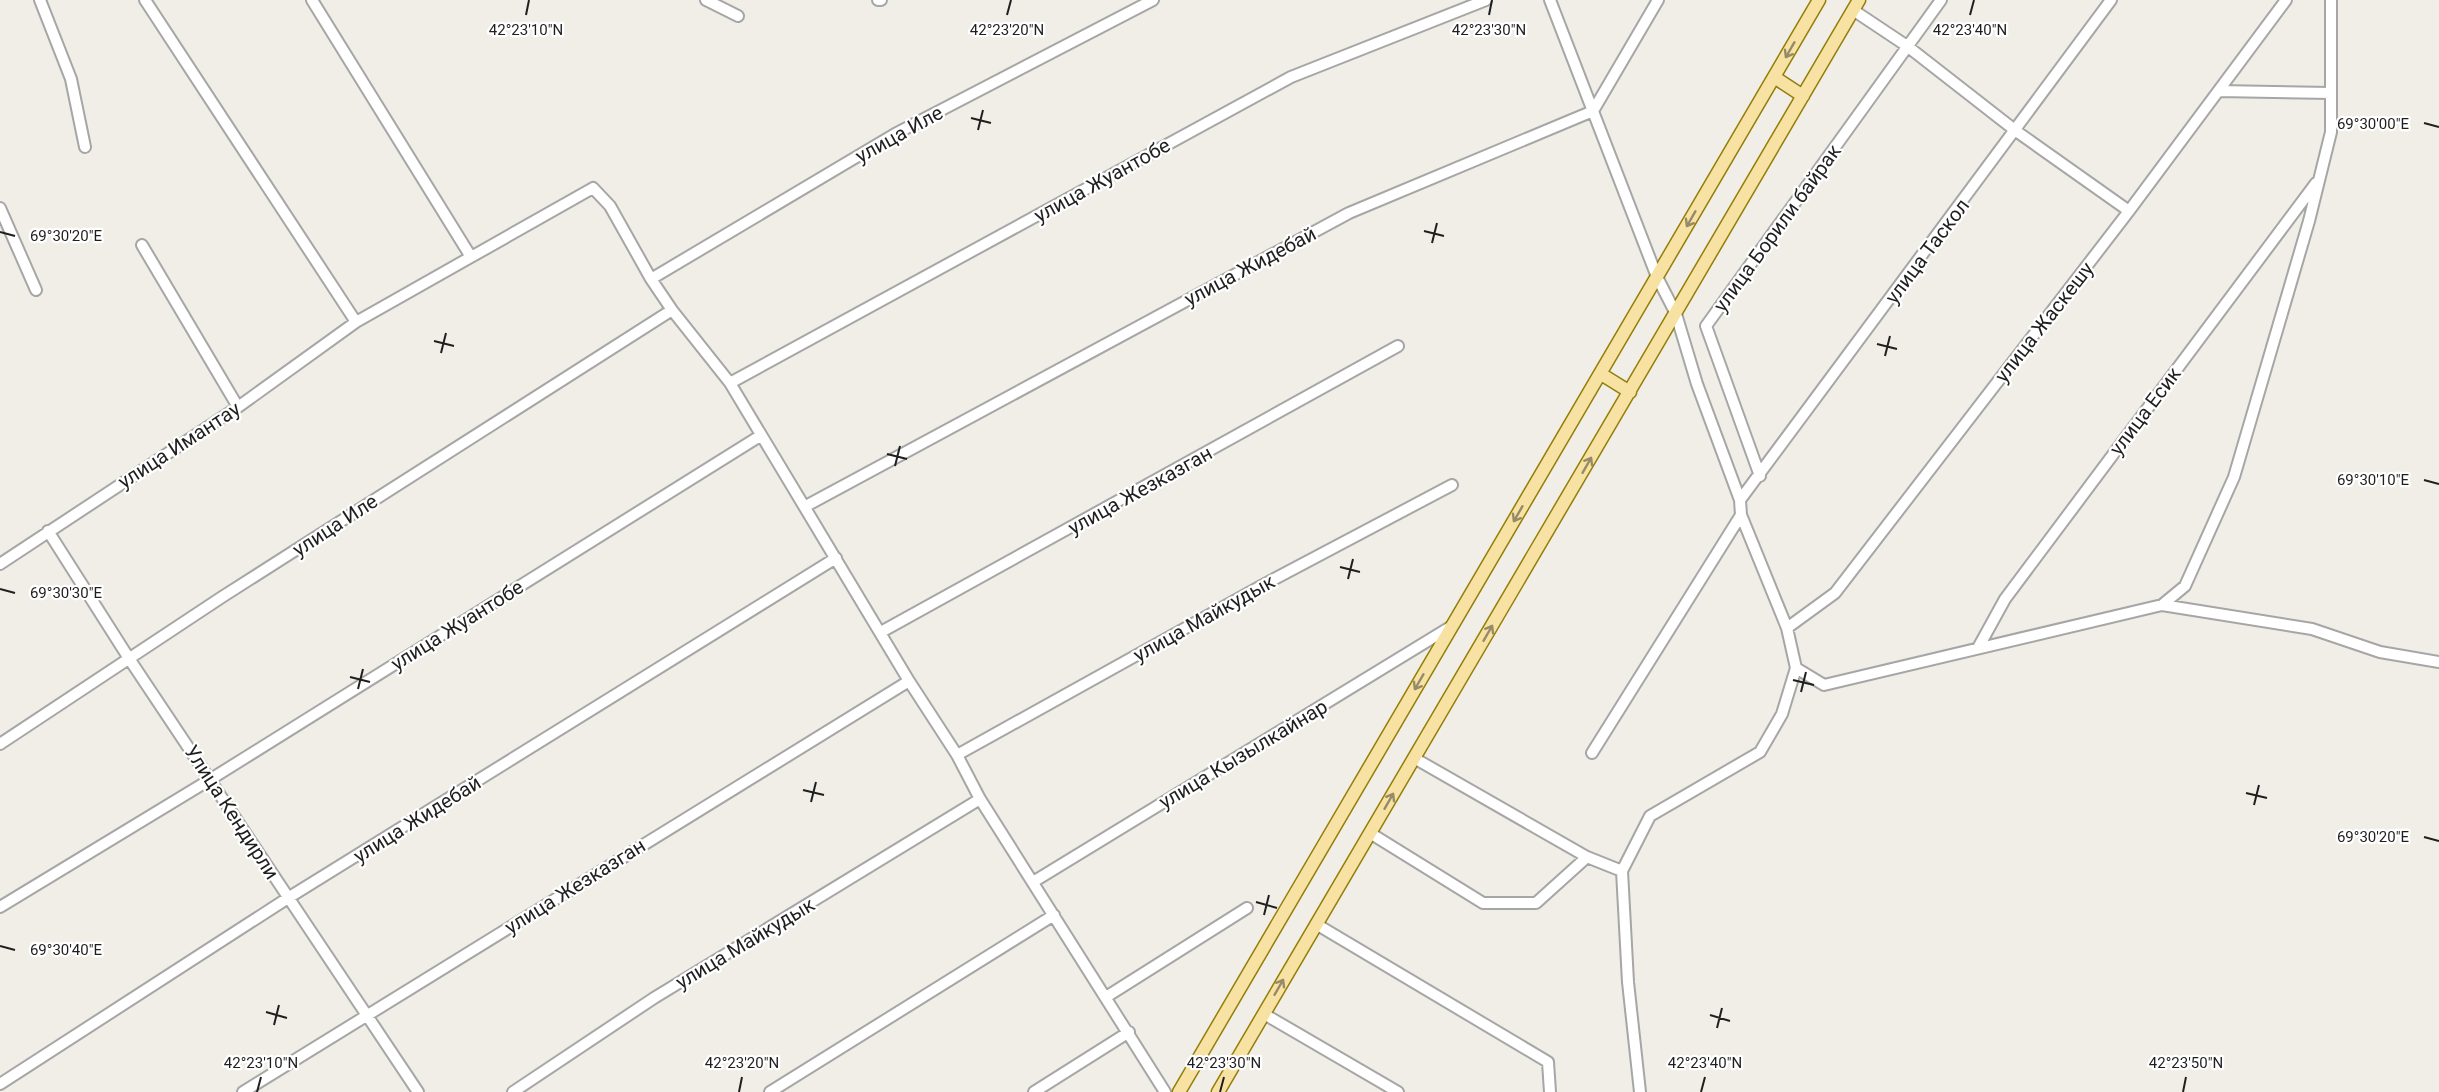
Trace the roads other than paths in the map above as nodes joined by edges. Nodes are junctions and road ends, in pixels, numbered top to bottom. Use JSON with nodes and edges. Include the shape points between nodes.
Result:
{"nodes":[{"id":1,"x":146,"y":0,"type":"edge"},
{"id":2,"x":312,"y":0,"type":"edge"},
{"id":3,"x":706,"y":0,"type":"edge"},
{"id":4,"x":1153,"y":0,"type":"edge"},
{"id":5,"x":1486,"y":0,"type":"edge"},
{"id":6,"x":1550,"y":0,"type":"edge"},
{"id":7,"x":1658,"y":0,"type":"edge"},
{"id":8,"x":1820,"y":0,"type":"edge"},
{"id":9,"x":1941,"y":0,"type":"edge"},
{"id":10,"x":2111,"y":0,"type":"edge"},
{"id":11,"x":2286,"y":0,"type":"edge"},
{"id":12,"x":2331,"y":0,"type":"edge"},
{"id":13,"x":43,"y":1,"type":"edge"},
{"id":14,"x":1856,"y":5,"type":"edge"},
{"id":15,"x":738,"y":16,"type":"dead end"},
{"id":16,"x":1907,"y":46,"type":"junction"},
{"id":17,"x":1774,"y":77,"type":"junction"},
{"id":18,"x":2219,"y":91,"type":"junction"},
{"id":19,"x":2331,"y":93,"type":"junction"},
{"id":20,"x":1803,"y":96,"type":"junction"},
{"id":21,"x":1593,"y":111,"type":"junction"},
{"id":22,"x":2016,"y":131,"type":"junction"},
{"id":23,"x":85,"y":147,"type":"dead end"},
{"id":24,"x":2320,"y":178,"type":"junction"},
{"id":25,"x":0,"y":208,"type":"edge"},
{"id":26,"x":2129,"y":211,"type":"junction"},
{"id":27,"x":142,"y":245,"type":"dead end"},
{"id":28,"x":471,"y":257,"type":"junction"},
{"id":29,"x":1657,"y":277,"type":"junction"},
{"id":30,"x":651,"y":279,"type":"junction"},
{"id":31,"x":36,"y":290,"type":"dead end"},
{"id":32,"x":672,"y":310,"type":"junction"},
{"id":33,"x":1676,"y":314,"type":"junction"},
{"id":34,"x":356,"y":322,"type":"junction"},
{"id":35,"x":1398,"y":346,"type":"dead end"},
{"id":36,"x":1601,"y":374,"type":"junction"},
{"id":37,"x":730,"y":382,"type":"junction"},
{"id":38,"x":1630,"y":392,"type":"junction"},
{"id":39,"x":238,"y":407,"type":"junction"},
{"id":40,"x":760,"y":436,"type":"junction"},
{"id":41,"x":1760,"y":476,"type":"junction"},
{"id":42,"x":1452,"y":485,"type":"dead end"},
{"id":43,"x":1740,"y":500,"type":"junction"},
{"id":44,"x":806,"y":506,"type":"junction"},
{"id":45,"x":1741,"y":515,"type":"junction"},
{"id":46,"x":48,"y":531,"type":"junction"},
{"id":47,"x":836,"y":558,"type":"junction"},
{"id":48,"x":0,"y":564,"type":"edge"},
{"id":49,"x":2162,"y":605,"type":"junction"},
{"id":50,"x":1452,"y":627,"type":"junction"},
{"id":51,"x":1787,"y":628,"type":"junction"},
{"id":52,"x":881,"y":632,"type":"junction"},
{"id":53,"x":1978,"y":648,"type":"junction"},
{"id":54,"x":130,"y":660,"type":"junction"},
{"id":55,"x":2439,"y":662,"type":"edge"},
{"id":56,"x":1796,"y":668,"type":"junction"},
{"id":57,"x":909,"y":681,"type":"junction"},
{"id":58,"x":0,"y":744,"type":"edge"},
{"id":59,"x":1592,"y":753,"type":"dead end"},
{"id":60,"x":957,"y":755,"type":"junction"},
{"id":61,"x":1414,"y":758,"type":"junction"},
{"id":62,"x":211,"y":779,"type":"junction"},
{"id":63,"x":980,"y":799,"type":"junction"},
{"id":64,"x":1370,"y":833,"type":"junction"},
{"id":65,"x":1587,"y":857,"type":"junction"},
{"id":66,"x":1622,"y":871,"type":"junction"},
{"id":67,"x":1033,"y":882,"type":"junction"},
{"id":68,"x":288,"y":898,"type":"junction"},
{"id":69,"x":0,"y":908,"type":"edge"},
{"id":70,"x":1247,"y":908,"type":"dead end"},
{"id":71,"x":1054,"y":915,"type":"junction"},
{"id":72,"x":1316,"y":924,"type":"junction"},
{"id":73,"x":1106,"y":997,"type":"junction"},
{"id":74,"x":1264,"y":1014,"type":"junction"},
{"id":75,"x":367,"y":1016,"type":"junction"},
{"id":76,"x":1129,"y":1032,"type":"junction"},
{"id":77,"x":0,"y":1084,"type":"edge"},
{"id":78,"x":243,"y":1092,"type":"edge"},
{"id":79,"x":418,"y":1092,"type":"edge"},
{"id":80,"x":513,"y":1092,"type":"edge"},
{"id":81,"x":770,"y":1092,"type":"edge"},
{"id":82,"x":1034,"y":1092,"type":"edge"},
{"id":83,"x":1165,"y":1092,"type":"edge"},
{"id":84,"x":1179,"y":1092,"type":"edge"},
{"id":85,"x":1218,"y":1092,"type":"edge"},
{"id":86,"x":1398,"y":1092,"type":"edge"},
{"id":87,"x":1550,"y":1092,"type":"edge"},
{"id":88,"x":1640,"y":1092,"type":"edge"}],
"edges":[{"from":1,"to":34,"type":"street"},
{"from":2,"to":28,"type":"street"},
{"from":3,"to":15,"type":"street"},
{"from":4,"to":30,"type":"street","name":"улица Иле","via":[[895,134]]},
{"from":5,"to":37,"type":"street","name":"улица Жуантобе","via":[[1291,77]]},
{"from":6,"to":21,"type":"street"},
{"from":7,"to":21,"type":"street"},
{"from":8,"to":17,"type":"main road","one_way":true},
{"from":9,"to":16,"type":"street","name":"улица Борили байрак"},
{"from":10,"to":22,"type":"street","name":"улица Таскол"},
{"from":11,"to":18,"type":"street","name":"улица Жаскешу"},
{"from":12,"to":19,"type":"street"},
{"from":13,"to":23,"type":"street","via":[[71,79]]},
{"from":14,"to":16,"type":"street"},
{"from":14,"to":20,"type":"main road"},
{"from":16,"to":22,"type":"street"},
{"from":16,"to":41,"type":"street","name":"улица Борили байрак","via":[[1706,326]]},
{"from":17,"to":20,"type":"main road"},
{"from":17,"to":29,"type":"main road","one_way":true},
{"from":18,"to":19,"type":"street"},
{"from":18,"to":26,"type":"street","name":"улица Жаскешу"},
{"from":19,"to":24,"type":"street","via":[[2331,132]]},
{"from":20,"to":33,"type":"main road"},
{"from":21,"to":29,"type":"street"},
{"from":21,"to":44,"type":"street","name":"улица Жидебай","via":[[1349,213]]},
{"from":22,"to":26,"type":"street"},
{"from":22,"to":41,"type":"street","name":"улица Таскол"},
{"from":24,"to":49,"type":"street","via":[[2234,477],[2185,586]]},
{"from":24,"to":53,"type":"street","name":"улица Есик","via":[[2005,599]]},
{"from":25,"to":31,"type":"street"},
{"from":26,"to":51,"type":"street","name":"улица Жаскешу","via":[[1835,593]]},
{"from":27,"to":39,"type":"street"},
{"from":28,"to":30,"type":"street","name":"улица Имантау","via":[[593,188],[610,206]]},
{"from":28,"to":34,"type":"street","name":"улица Имантау"},
{"from":29,"to":33,"type":"street"},
{"from":29,"to":36,"type":"main road"},
{"from":30,"to":32,"type":"street"},
{"from":32,"to":37,"type":"street"},
{"from":32,"to":54,"type":"street","name":"улица Иле","via":[[222,597]]},
{"from":33,"to":38,"type":"main road"},
{"from":33,"to":43,"type":"street"},
{"from":34,"to":39,"type":"street","name":"улица Имантау"},
{"from":35,"to":52,"type":"street","name":"улица Жезказган"},
{"from":36,"to":38,"type":"main road"},
{"from":36,"to":50,"type":"main road","one_way":true},
{"from":37,"to":40,"type":"street"},
{"from":61,"to":38,"type":"main road","one_way":true},
{"from":39,"to":46,"type":"street","name":"улица Имантау"},
{"from":40,"to":44,"type":"street"},
{"from":40,"to":62,"type":"street","name":"улица Жуантобе"},
{"from":41,"to":43,"type":"street","name":"улица Таскол"},
{"from":42,"to":60,"type":"street","name":"улица Майкудык"},
{"from":43,"to":45,"type":"street"},
{"from":44,"to":47,"type":"street"},
{"from":45,"to":51,"type":"street"},
{"from":45,"to":59,"type":"street"},
{"from":46,"to":48,"type":"street","name":"улица Имантау"},
{"from":46,"to":54,"type":"street","name":"Улица Кендирли"},
{"from":47,"to":52,"type":"street"},
{"from":47,"to":68,"type":"street","name":"улица Жидебай"},
{"from":49,"to":53,"type":"street"},
{"from":49,"to":55,"type":"street","via":[[2312,629],[2380,652]]},
{"from":50,"to":67,"type":"street","name":"улица Кызылкайнар"},
{"from":50,"to":84,"type":"main road","one_way":true},
{"from":51,"to":56,"type":"street"},
{"from":52,"to":57,"type":"street"},
{"from":53,"to":56,"type":"street","via":[[1824,685]]},
{"from":54,"to":58,"type":"street","name":"улица Иле"},
{"from":54,"to":62,"type":"street","name":"Улица Кендирли"},
{"from":56,"to":66,"type":"street","via":[[1782,714],[1760,753],[1650,816]]},
{"from":57,"to":60,"type":"street"},
{"from":57,"to":75,"type":"street","name":"улица Жезказган"},
{"from":60,"to":63,"type":"street"},
{"from":64,"to":61,"type":"main road","one_way":true},
{"from":61,"to":65,"type":"street"},
{"from":62,"to":68,"type":"street","name":"Улица Кендирли"},
{"from":62,"to":69,"type":"street","name":"улица Жуантобе"},
{"from":63,"to":67,"type":"street"},
{"from":63,"to":80,"type":"street","name":"улица Майкудык","via":[[654,998]]},
{"from":64,"to":65,"type":"street","via":[[1483,903],[1536,903]]},
{"from":64,"to":72,"type":"main road"},
{"from":65,"to":66,"type":"street"},
{"from":66,"to":88,"type":"street","via":[[1628,982]]},
{"from":67,"to":71,"type":"street"},
{"from":68,"to":75,"type":"street","name":"Улица Кендирли"},
{"from":68,"to":77,"type":"street","name":"улица Жидебай"},
{"from":70,"to":73,"type":"street"},
{"from":71,"to":73,"type":"street"},
{"from":71,"to":81,"type":"street"},
{"from":74,"to":72,"type":"main road","one_way":true},
{"from":72,"to":87,"type":"street","via":[[1548,1062]]},
{"from":73,"to":76,"type":"street"},
{"from":74,"to":85,"type":"main road"},
{"from":74,"to":86,"type":"street"},
{"from":75,"to":78,"type":"street","name":"улица Жезказган"},
{"from":75,"to":79,"type":"street","name":"Улица Кендирли"},
{"from":76,"to":82,"type":"street"},
{"from":76,"to":83,"type":"street"}]}
